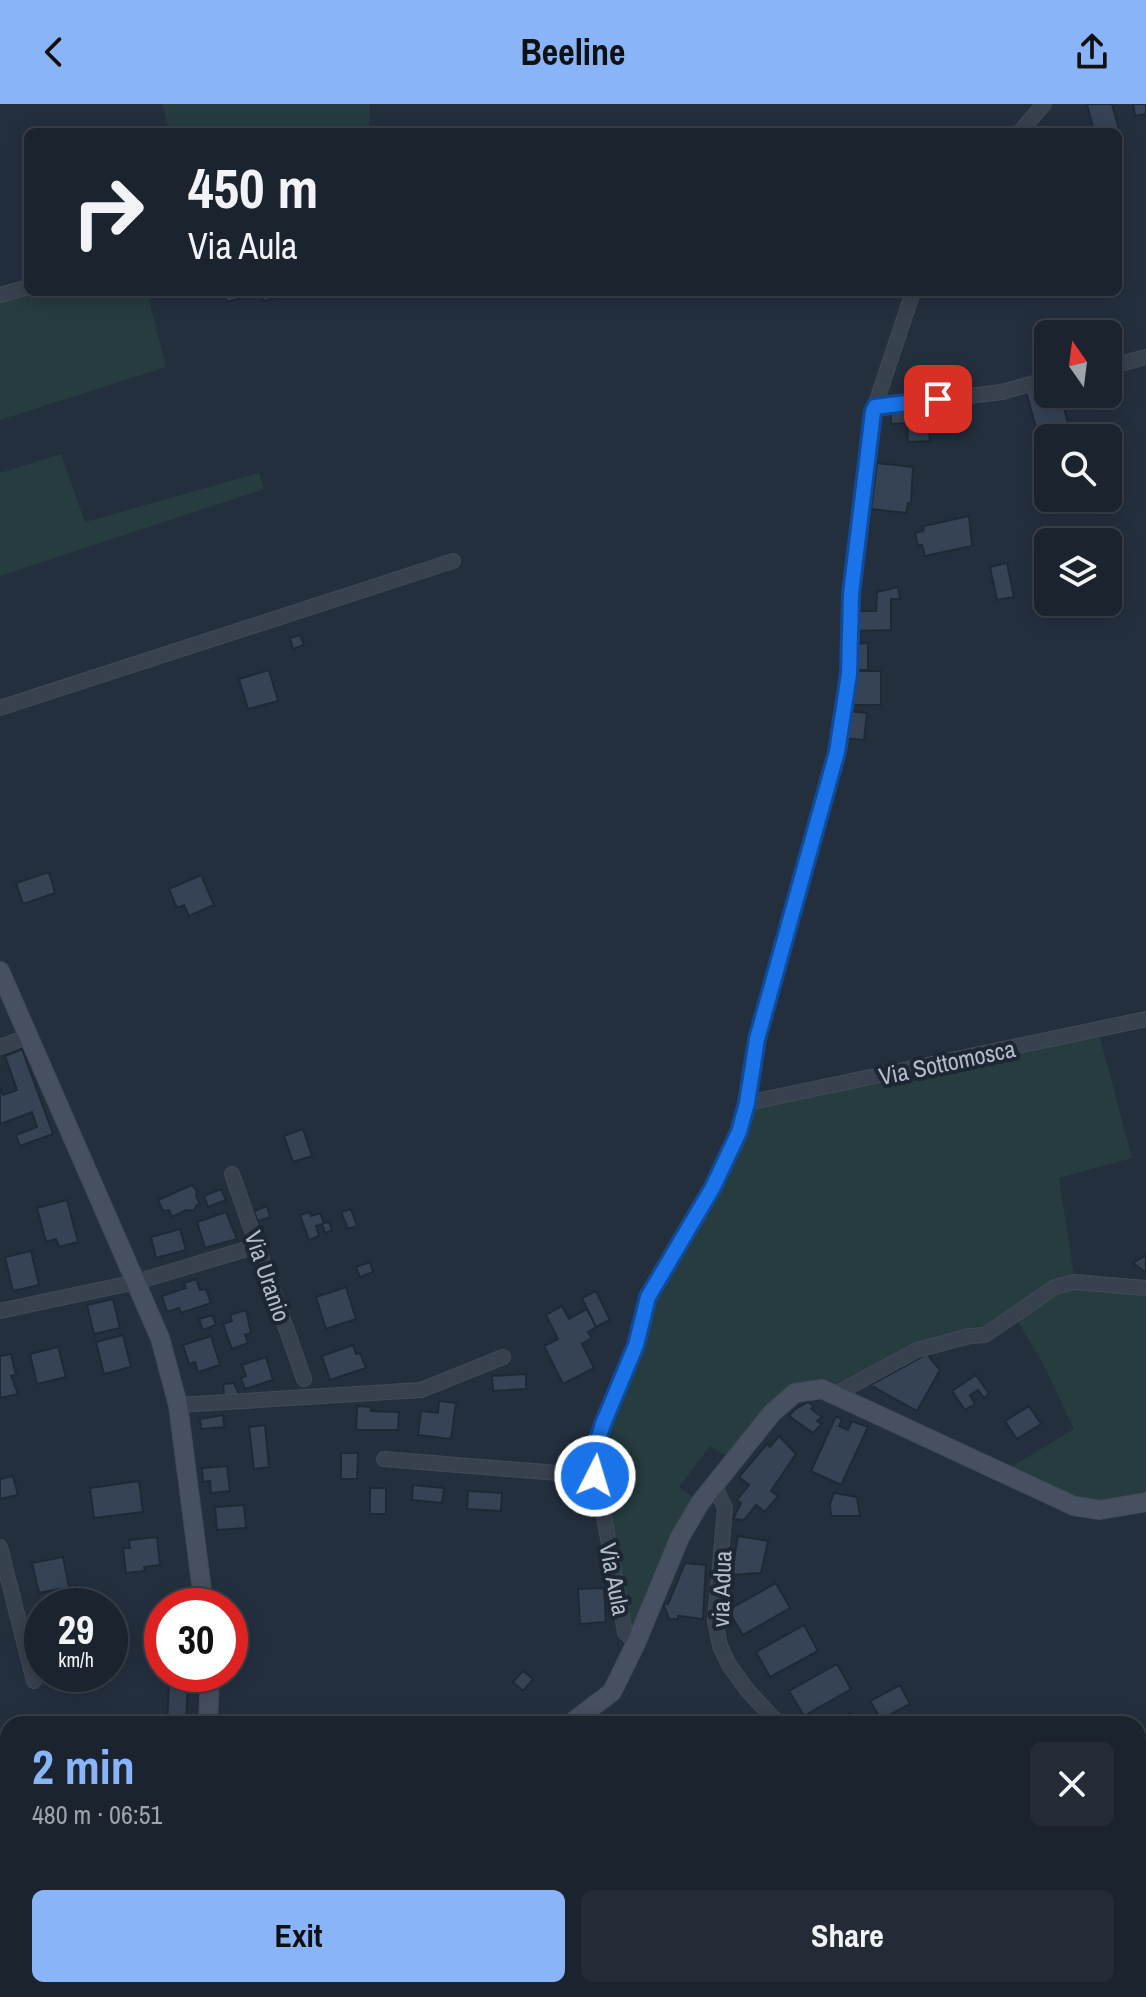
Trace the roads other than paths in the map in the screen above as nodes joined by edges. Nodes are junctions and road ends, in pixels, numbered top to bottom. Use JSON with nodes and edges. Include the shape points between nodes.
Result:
{"nodes":[{"id":1,"x":1044,"y":104,"type":"edge"},
{"id":2,"x":1023,"y":128,"type":"edge"},
{"id":3,"x":24,"y":288,"type":"edge"},
{"id":4,"x":0,"y":295,"type":"edge"},
{"id":5,"x":912,"y":296,"type":"edge"},
{"id":6,"x":1146,"y":357,"type":"edge"},
{"id":7,"x":1122,"y":363,"type":"edge"},
{"id":8,"x":1034,"y":383,"type":"edge"},
{"id":9,"x":875,"y":407,"type":"junction"},
{"id":10,"x":453,"y":561,"type":"dead end"},
{"id":11,"x":0,"y":708,"type":"edge"},
{"id":12,"x":0,"y":971,"type":"edge"},
{"id":13,"x":1146,"y":1019,"type":"edge"},
{"id":14,"x":29,"y":1036,"type":"junction"},
{"id":15,"x":0,"y":1047,"type":"edge"},
{"id":16,"x":747,"y":1103,"type":"junction"},
{"id":17,"x":232,"y":1174,"type":"dead end"},
{"id":18,"x":257,"y":1246,"type":"junction"},
{"id":19,"x":136,"y":1282,"type":"junction"},
{"id":20,"x":1146,"y":1288,"type":"edge"},
{"id":21,"x":0,"y":1311,"type":"edge"},
{"id":22,"x":503,"y":1357,"type":"dead end"},
{"id":23,"x":304,"y":1379,"type":"dead end"},
{"id":24,"x":836,"y":1394,"type":"junction"},
{"id":25,"x":178,"y":1405,"type":"junction"},
{"id":26,"x":384,"y":1459,"type":"dead end"},
{"id":27,"x":595,"y":1476,"type":"junction"},
{"id":28,"x":714,"y":1484,"type":"junction"},
{"id":29,"x":1146,"y":1502,"type":"edge"},
{"id":30,"x":0,"y":1547,"type":"edge"},
{"id":31,"x":202,"y":1588,"type":"edge"},
{"id":32,"x":24,"y":1642,"type":"edge"},
{"id":33,"x":636,"y":1643,"type":"junction"},
{"id":34,"x":209,"y":1692,"type":"edge"},
{"id":35,"x":208,"y":1716,"type":"edge"},
{"id":36,"x":580,"y":1716,"type":"edge"},
{"id":37,"x":771,"y":1716,"type":"edge"}],
"edges":[{"from":1,"to":2,"type":"street"},
{"from":3,"to":4,"type":"street"},
{"from":5,"to":9,"type":"street","name":"Via Aula"},
{"from":6,"to":7,"type":"street"},
{"from":8,"to":9,"type":"street","via":[[1002,392]]},
{"from":9,"to":16,"type":"street","name":"Via Aula","via":[[837,752],[760,1026]]},
{"from":10,"to":11,"type":"street"},
{"from":12,"to":14,"type":"main road"},
{"from":13,"to":16,"type":"street","name":"Via Sottomosca"},
{"from":14,"to":15,"type":"street"},
{"from":14,"to":19,"type":"main road"},
{"from":16,"to":27,"type":"street","name":"Via Aula","via":[[713,1187],[648,1297],[636,1345],[593,1456]]},
{"from":17,"to":18,"type":"street","name":"Via Uranio"},
{"from":18,"to":19,"type":"street"},
{"from":18,"to":23,"type":"street","name":"Via Uranio"},
{"from":19,"to":21,"type":"street"},
{"from":19,"to":25,"type":"main road","via":[[160,1338]]},
{"from":20,"to":24,"type":"street","via":[[1075,1282],[1055,1287],[985,1335],[917,1350]]},
{"from":22,"to":25,"type":"street","via":[[421,1390]]},
{"from":24,"to":28,"type":"main road","via":[[822,1389],[795,1393]]},
{"from":24,"to":29,"type":"main road","via":[[1074,1506],[1100,1510]]},
{"from":25,"to":31,"type":"main road"},
{"from":26,"to":27,"type":"street"},
{"from":27,"to":33,"type":"street","name":"Via Aula","via":[[625,1632]]},
{"from":28,"to":33,"type":"main road","via":[[680,1537]]},
{"from":28,"to":37,"type":"street","name":"via Adua","via":[[725,1508],[715,1621],[720,1646],[748,1691]]},
{"from":30,"to":32,"type":"street"},
{"from":33,"to":36,"type":"main road","via":[[612,1692]]},
{"from":34,"to":35,"type":"main road"}]}
